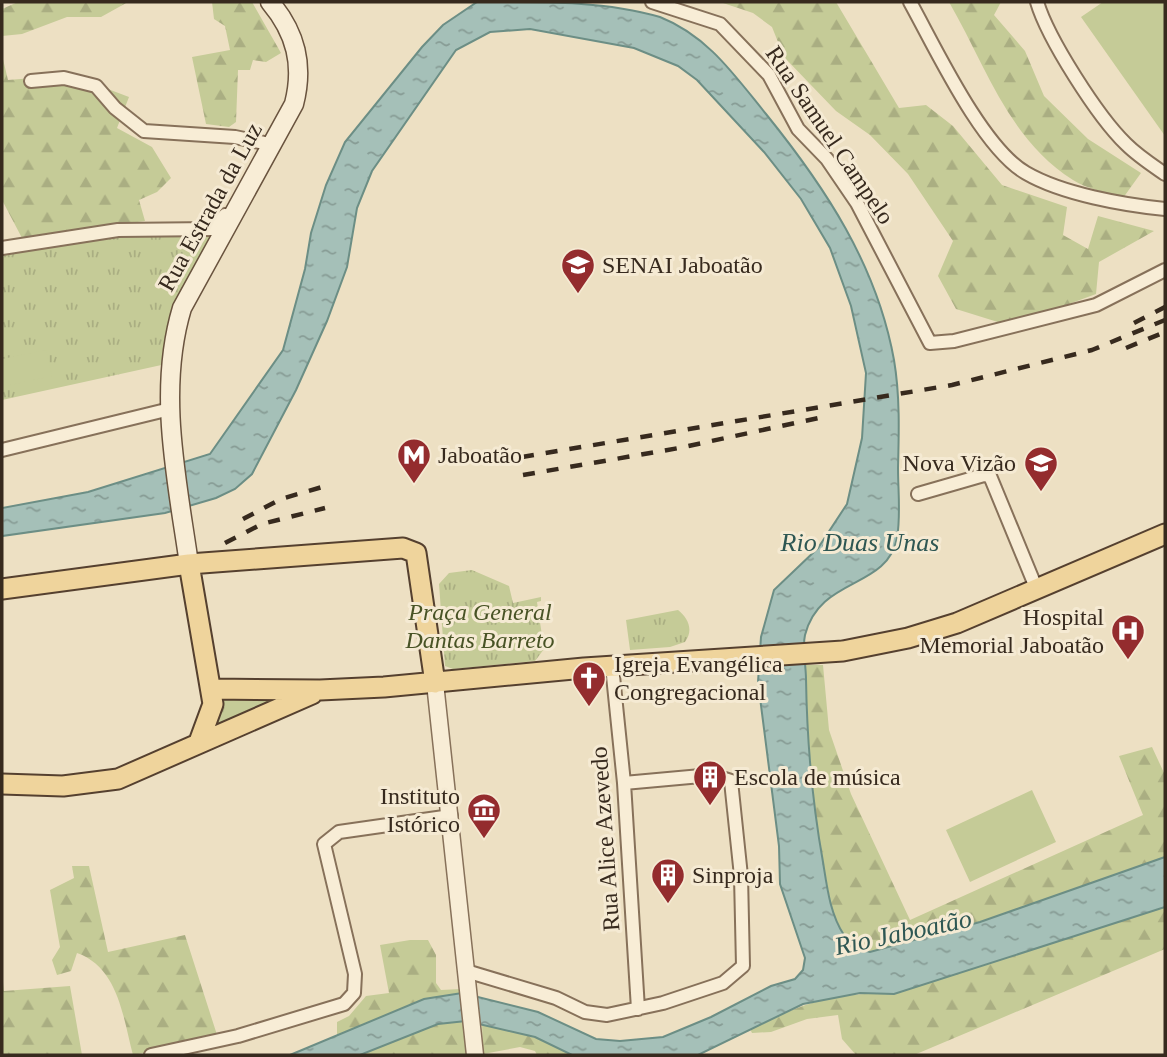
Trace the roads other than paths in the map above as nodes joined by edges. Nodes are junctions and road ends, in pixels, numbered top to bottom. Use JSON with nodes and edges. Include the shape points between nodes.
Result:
{"nodes":[{"id":1,"x":270,"y":2,"type":"edge"},
{"id":2,"x":652,"y":2,"type":"edge"},
{"id":3,"x":910,"y":2,"type":"edge"},
{"id":4,"x":1037,"y":2,"type":"edge"},
{"id":5,"x":31,"y":81,"type":"dead end"},
{"id":6,"x":274,"y":145,"type":"junction"},
{"id":7,"x":1165,"y":174,"type":"edge"},
{"id":8,"x":240,"y":203,"type":"junction"},
{"id":9,"x":1165,"y":209,"type":"edge"},
{"id":10,"x":2,"y":248,"type":"edge"},
{"id":11,"x":1165,"y":271,"type":"edge"},
{"id":12,"x":170,"y":409,"type":"junction"},
{"id":13,"x":2,"y":450,"type":"edge"},
{"id":14,"x":918,"y":494,"type":"dead end"},
{"id":15,"x":1165,"y":534,"type":"edge"},
{"id":16,"x":189,"y":564,"type":"junction"},
{"id":17,"x":2,"y":589,"type":"edge"},
{"id":18,"x":1037,"y":590,"type":"junction"},
{"id":19,"x":611,"y":666,"type":"junction"},
{"id":20,"x":435,"y":682,"type":"junction"},
{"id":21,"x":212,"y":689,"type":"junction"},
{"id":22,"x":320,"y":690,"type":"junction"},
{"id":23,"x":199,"y":742,"type":"junction"},
{"id":24,"x":624,"y":783,"type":"junction"},
{"id":25,"x":2,"y":785,"type":"edge"},
{"id":26,"x":451,"y":816,"type":"junction"},
{"id":27,"x":467,"y":979,"type":"junction"},
{"id":28,"x":638,"y":1009,"type":"junction"},
{"id":29,"x":474,"y":1054,"type":"edge"},
{"id":30,"x":151,"y":1055,"type":"edge"}],
"edges":[{"from":1,"to":6,"type":"main road","name":"Rua Estrada da Luz","via":[[285,20],[299,61],[294,104]]},
{"from":2,"to":11,"type":"street","name":"Rua Samuel Campelo","via":[[720,24],[769,75],[799,129],[827,159],[857,204],[930,343],[1096,305]]},
{"from":3,"to":9,"type":"street","via":[[962,97],[1024,172],[1056,186]]},
{"from":4,"to":7,"type":"street","via":[[1057,47],[1110,124],[1125,143]]},
{"from":5,"to":6,"type":"street","via":[[64,78],[96,86],[144,131],[234,137]]},
{"from":6,"to":8,"type":"main road","name":"Rua Estrada da Luz"},
{"from":8,"to":10,"type":"street","via":[[232,205],[213,229],[118,230]]},
{"from":8,"to":12,"type":"main road","name":"Rua Estrada da Luz","via":[[182,307],[172,347]]},
{"from":12,"to":13,"type":"street"},
{"from":12,"to":16,"type":"main road","name":"Rua Estrada da Luz"},
{"from":14,"to":18,"type":"street","via":[[990,476]]},
{"from":15,"to":18,"type":"main road"},
{"from":16,"to":17,"type":"main road"},
{"from":16,"to":20,"type":"main road","via":[[340,551],[412,551],[421,572]]},
{"from":16,"to":21,"type":"main road"},
{"from":18,"to":19,"type":"main road","via":[[937,629],[883,644],[815,655]]},
{"from":19,"to":20,"type":"main road"},
{"from":19,"to":24,"type":"street","name":"Rua Alice Azevedo"},
{"from":20,"to":22,"type":"main road"},
{"from":20,"to":26,"type":"street"},
{"from":21,"to":22,"type":"main road"},
{"from":21,"to":23,"type":"main road","via":[[212,712]]},
{"from":22,"to":23,"type":"main road"},
{"from":23,"to":25,"type":"main road","via":[[118,779],[63,786]]},
{"from":24,"to":28,"type":"street","name":"Rua Alice Azevedo"},
{"from":24,"to":28,"type":"street","via":[[712,775],[731,781],[741,876],[743,966],[723,982]]},
{"from":26,"to":27,"type":"street"},
{"from":26,"to":30,"type":"street","via":[[339,832],[324,844],[355,974],[354,993],[344,1004],[238,1036]]},
{"from":27,"to":28,"type":"street","via":[[521,985],[585,1012],[616,1015]]},
{"from":27,"to":29,"type":"street"}]}
